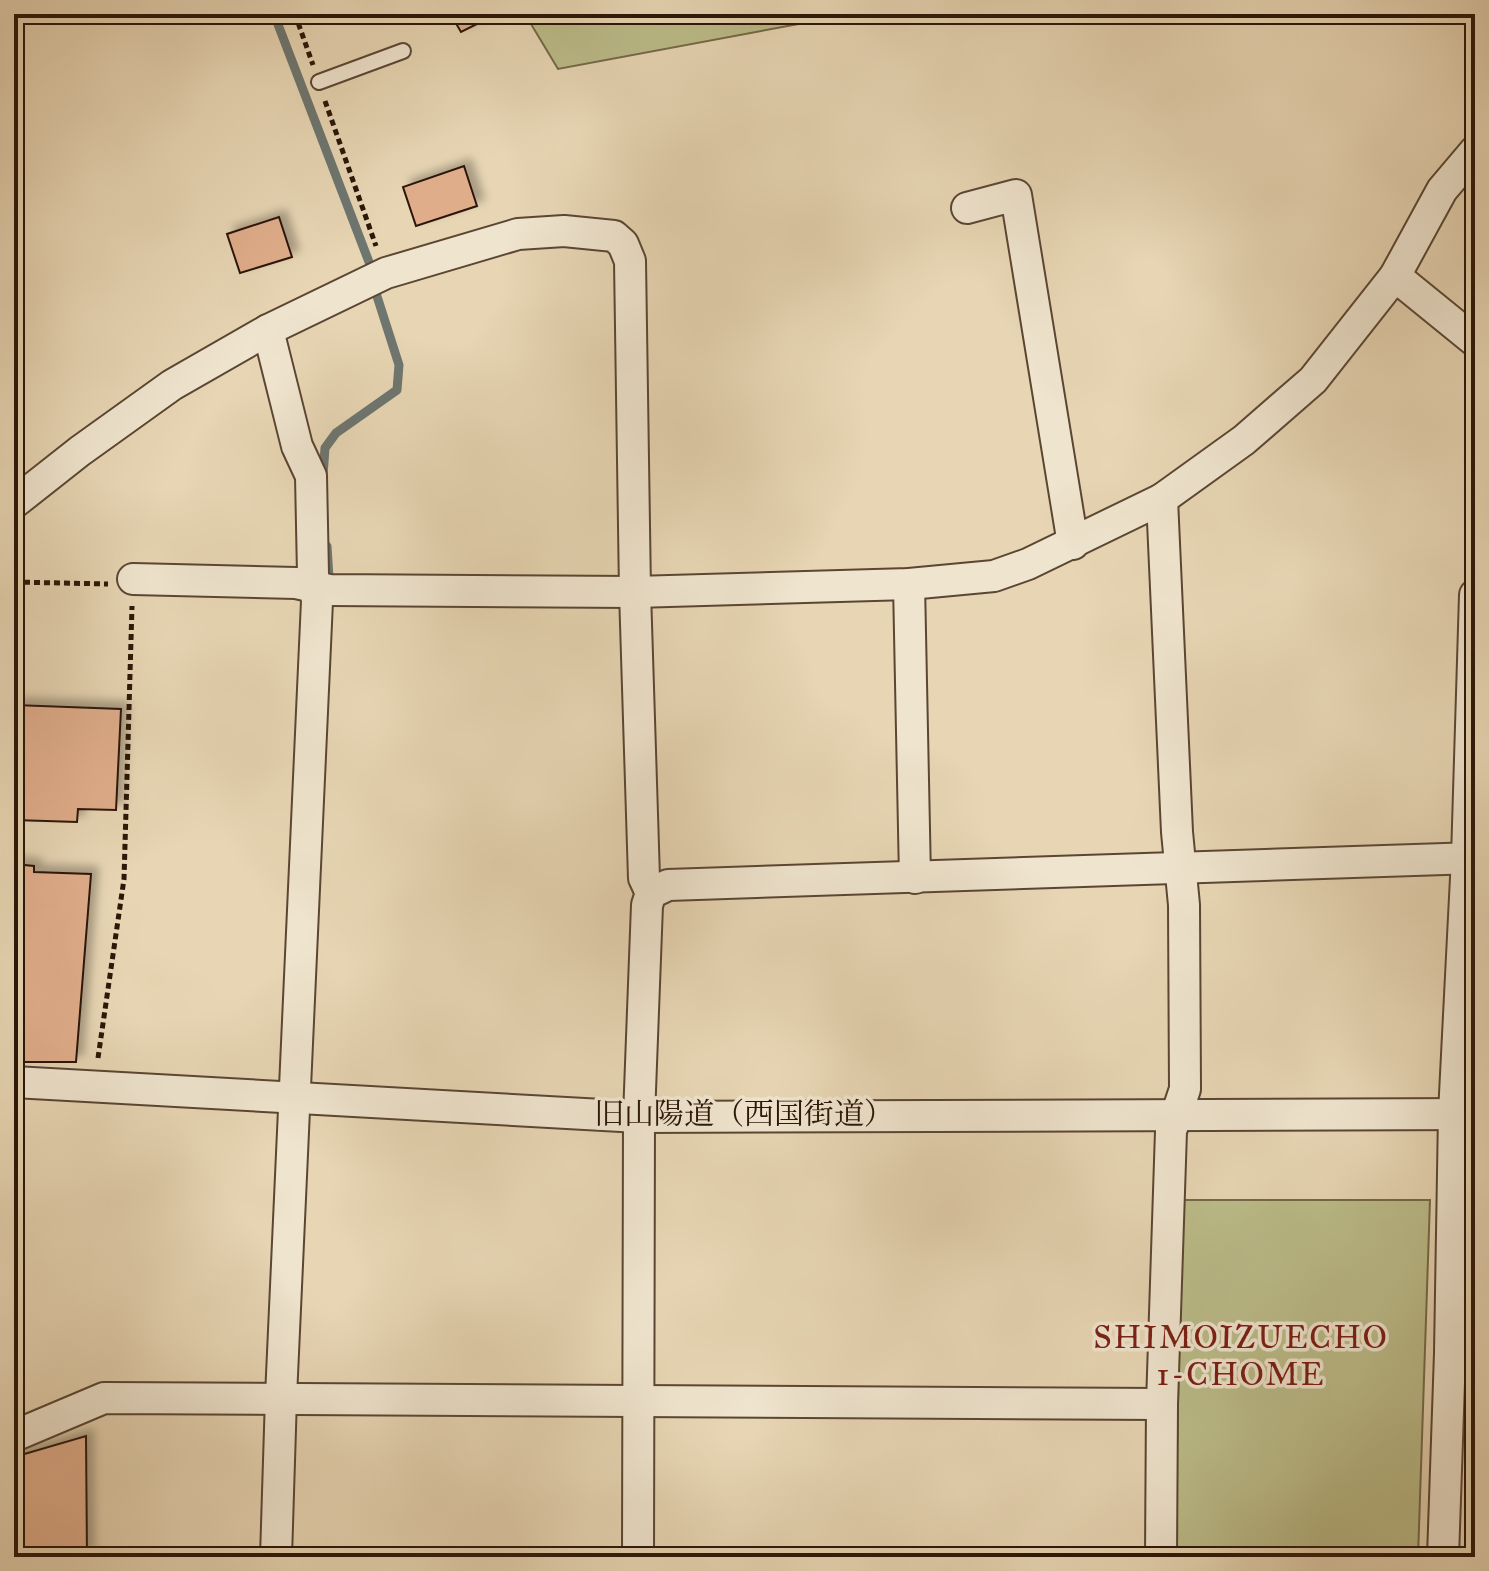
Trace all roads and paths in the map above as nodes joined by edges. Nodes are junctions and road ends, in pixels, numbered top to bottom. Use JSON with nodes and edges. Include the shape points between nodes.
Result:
{"nodes":[{"id":1,"x":295,"y":14,"type":"edge"},
{"id":2,"x":403,"y":51,"type":"dead end"},
{"id":3,"x":319,"y":82,"type":"junction"},
{"id":4,"x":1475,"y":151,"type":"edge"},
{"id":5,"x":967,"y":208,"type":"dead end"},
{"id":6,"x":386,"y":273,"type":"junction"},
{"id":7,"x":1395,"y":276,"type":"junction"},
{"id":8,"x":268,"y":330,"type":"junction"},
{"id":9,"x":1475,"y":341,"type":"edge"},
{"id":10,"x":1162,"y":499,"type":"junction"},
{"id":11,"x":14,"y":503,"type":"edge"},
{"id":12,"x":1073,"y":544,"type":"junction"},
{"id":13,"x":133,"y":579,"type":"junction"},
{"id":14,"x":14,"y":582,"type":"edge"},
{"id":15,"x":909,"y":584,"type":"junction"},
{"id":16,"x":315,"y":587,"type":"junction"},
{"id":17,"x":635,"y":592,"type":"junction"},
{"id":18,"x":1475,"y":595,"type":"edge"},
{"id":19,"x":1471,"y":858,"type":"edge"},
{"id":20,"x":1181,"y":870,"type":"junction"},
{"id":21,"x":915,"y":878,"type":"junction"},
{"id":22,"x":651,"y":893,"type":"junction"},
{"id":23,"x":14,"y":1082,"type":"edge"},
{"id":24,"x":94,"y":1086,"type":"junction"},
{"id":25,"x":295,"y":1096,"type":"junction"},
{"id":26,"x":1177,"y":1114,"type":"junction"},
{"id":27,"x":1464,"y":1114,"type":"edge"},
{"id":28,"x":639,"y":1117,"type":"junction"},
{"id":29,"x":1463,"y":1354,"type":"edge"},
{"id":30,"x":281,"y":1397,"type":"junction"},
{"id":31,"x":637,"y":1399,"type":"junction"},
{"id":32,"x":1162,"y":1404,"type":"junction"},
{"id":33,"x":14,"y":1436,"type":"edge"},
{"id":34,"x":276,"y":1557,"type":"edge"},
{"id":35,"x":638,"y":1557,"type":"edge"},
{"id":36,"x":1161,"y":1557,"type":"edge"},
{"id":37,"x":1443,"y":1557,"type":"edge"}],
"edges":[{"from":1,"to":3,"type":"path"},
{"from":2,"to":3,"type":"lane"},
{"from":3,"to":6,"type":"path"},
{"from":4,"to":7,"type":"street","via":[[1442,190]]},
{"from":5,"to":12,"type":"street","via":[[1016,195]]},
{"from":6,"to":8,"type":"street"},
{"from":6,"to":17,"type":"street","via":[[518,234],[564,231],[614,236],[623,244],[630,261]]},
{"from":7,"to":9,"type":"street"},
{"from":7,"to":10,"type":"street","via":[[1313,380],[1244,440]]},
{"from":8,"to":11,"type":"street","via":[[172,385]]},
{"from":8,"to":16,"type":"street","via":[[297,446],[311,476]]},
{"from":10,"to":12,"type":"street"},
{"from":10,"to":20,"type":"street"},
{"from":12,"to":15,"type":"street","via":[[994,576]]},
{"from":13,"to":14,"type":"path","via":[[126,584]]},
{"from":13,"to":16,"type":"street"},
{"from":13,"to":24,"type":"path","via":[[124,879]]},
{"from":15,"to":17,"type":"street"},
{"from":15,"to":21,"type":"street"},
{"from":16,"to":17,"type":"street"},
{"from":16,"to":25,"type":"street"},
{"from":17,"to":22,"type":"street","via":[[644,878]]},
{"from":18,"to":19,"type":"street"},
{"from":19,"to":20,"type":"street"},
{"from":19,"to":27,"type":"street"},
{"from":20,"to":21,"type":"street"},
{"from":20,"to":26,"type":"street","via":[[1185,1089]]},
{"from":21,"to":22,"type":"street","via":[[668,885]]},
{"from":22,"to":28,"type":"street"},
{"from":23,"to":24,"type":"street","name":"旧山陽道（西国街道）"},
{"from":24,"to":25,"type":"street","name":"旧山陽道（西国街道）"},
{"from":25,"to":28,"type":"street","name":"旧山陽道（西国街道）"},
{"from":25,"to":30,"type":"street"},
{"from":26,"to":27,"type":"street","name":"旧山陽道（西国街道）"},
{"from":26,"to":28,"type":"street","name":"旧山陽道（西国街道）"},
{"from":26,"to":32,"type":"street","via":[[1171,1131]]},
{"from":27,"to":29,"type":"street"},
{"from":28,"to":31,"type":"street"},
{"from":29,"to":37,"type":"street"},
{"from":30,"to":31,"type":"street"},
{"from":30,"to":33,"type":"street","via":[[104,1398]]},
{"from":30,"to":34,"type":"street"},
{"from":31,"to":32,"type":"street"},
{"from":31,"to":35,"type":"street"},
{"from":32,"to":36,"type":"street"}]}
